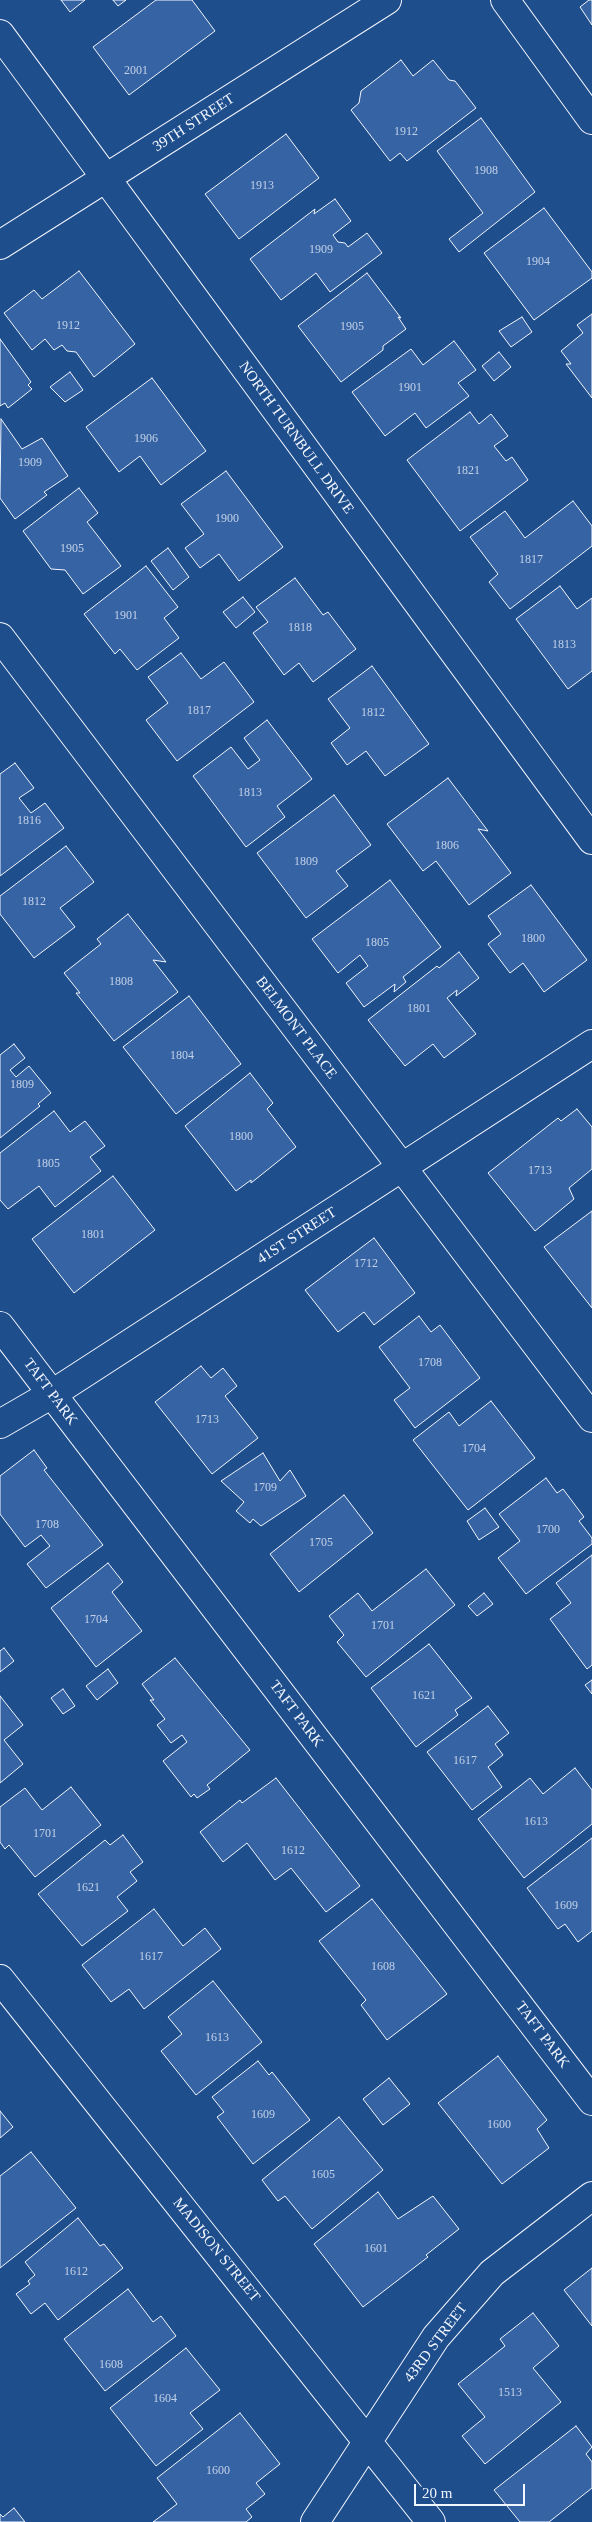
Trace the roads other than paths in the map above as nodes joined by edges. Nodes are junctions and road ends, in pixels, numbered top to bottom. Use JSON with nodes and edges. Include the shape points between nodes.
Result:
{"nodes":[{"id":1,"x":387,"y":0,"type":"edge"},
{"id":2,"x":505,"y":0,"type":"edge"},
{"id":3,"x":0,"y":34,"type":"edge"},
{"id":4,"x":592,"y":120,"type":"edge"},
{"id":5,"x":106,"y":180,"type":"junction"},
{"id":6,"x":0,"y":245,"type":"edge"},
{"id":7,"x":0,"y":637,"type":"edge"},
{"id":8,"x":592,"y":840,"type":"edge"},
{"id":9,"x":592,"y":1044,"type":"edge"},
{"id":10,"x":403,"y":1168,"type":"junction"},
{"id":11,"x":0,"y":1326,"type":"edge"},
{"id":12,"x":52,"y":1394,"type":"junction"},
{"id":13,"x":592,"y":1418,"type":"edge"},
{"id":14,"x":0,"y":1424,"type":"edge"},
{"id":15,"x":0,"y":1979,"type":"edge"},
{"id":16,"x":592,"y":2101,"type":"edge"},
{"id":17,"x":592,"y":2196,"type":"edge"},
{"id":18,"x":367,"y":2439,"type":"junction"},
{"id":19,"x":315,"y":2522,"type":"edge"},
{"id":20,"x":431,"y":2522,"type":"edge"}],
"edges":[{"from":1,"to":5,"type":"street","name":"39TH STREET"},
{"from":2,"to":4,"type":"street"},
{"from":3,"to":5,"type":"street","name":"NORTH TURNBULL DRIVE"},
{"from":5,"to":6,"type":"street","name":"39TH STREET"},
{"from":5,"to":8,"type":"street","name":"NORTH TURNBULL DRIVE"},
{"from":7,"to":10,"type":"street","name":"BELMONT PLACE"},
{"from":9,"to":10,"type":"street","name":"41ST STREET"},
{"from":10,"to":12,"type":"street","name":"41ST STREET"},
{"from":10,"to":13,"type":"street","name":"BELMONT PLACE"},
{"from":11,"to":12,"type":"street","name":"TAFT PARK"},
{"from":12,"to":14,"type":"street","name":"41ST STREET"},
{"from":12,"to":16,"type":"street","name":"TAFT PARK"},
{"from":15,"to":18,"type":"street","name":"MADISON STREET"},
{"from":17,"to":18,"type":"street","name":"43RD STREET","via":[[492,2273],[436,2337]]},
{"from":18,"to":19,"type":"street","name":"43RD STREET"},
{"from":18,"to":20,"type":"street","name":"MADISON STREET"}]}
